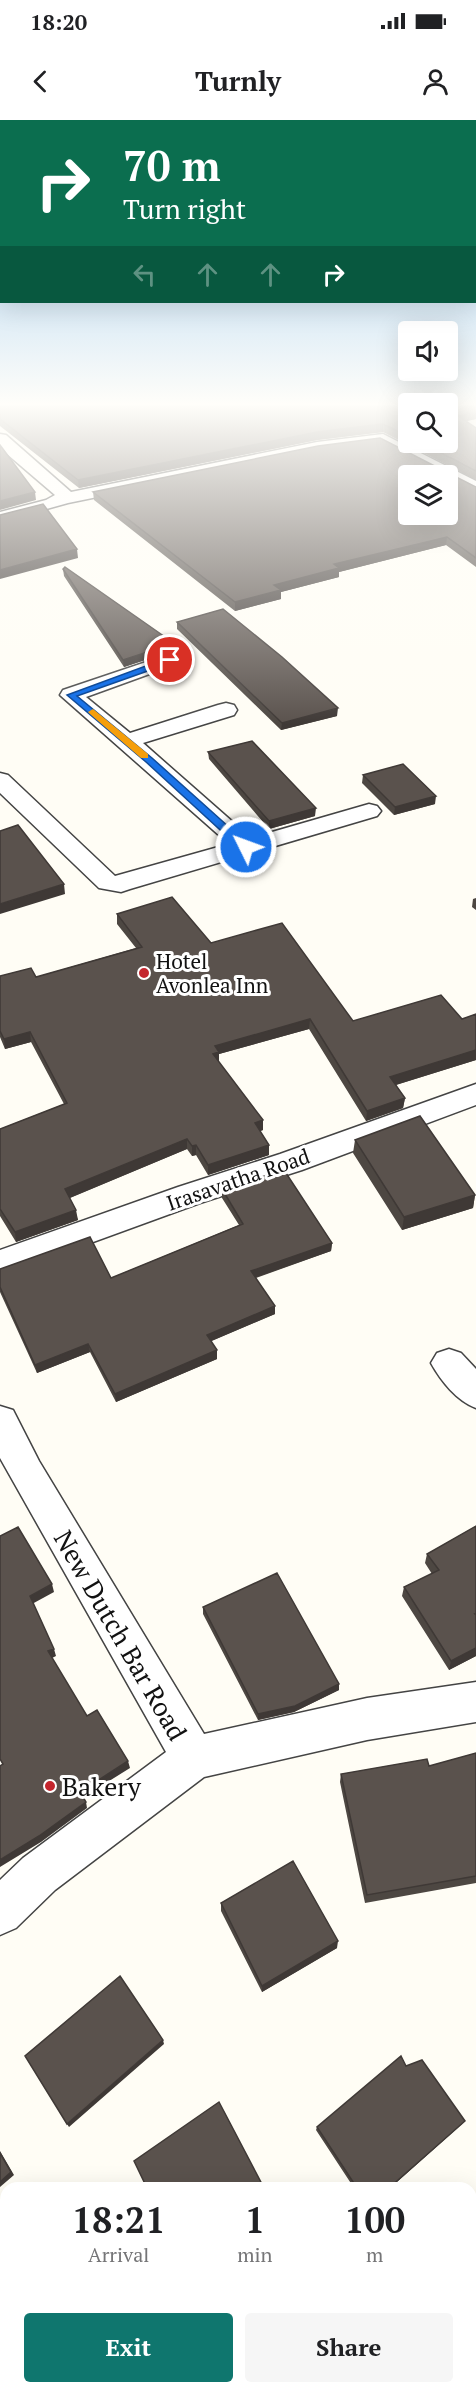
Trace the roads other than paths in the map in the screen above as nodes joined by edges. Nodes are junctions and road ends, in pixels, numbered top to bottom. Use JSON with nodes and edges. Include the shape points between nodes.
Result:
{"nodes":[{"id":1,"x":20,"y":512,"type":"edge"},
{"id":2,"x":0,"y":517,"type":"edge"},
{"id":3,"x":170,"y":660,"type":"dead end"},
{"id":4,"x":226,"y":710,"type":"dead end"},
{"id":5,"x":127,"y":741,"type":"junction"},
{"id":6,"x":0,"y":780,"type":"edge"},
{"id":7,"x":369,"y":811,"type":"dead end"},
{"id":8,"x":246,"y":847,"type":"junction"},
{"id":9,"x":475,"y":1097,"type":"edge"},
{"id":10,"x":0,"y":1263,"type":"edge"},
{"id":11,"x":449,"y":1363,"type":"dead end"},
{"id":12,"x":476,"y":1394,"type":"edge"},
{"id":13,"x":0,"y":1421,"type":"edge"},
{"id":14,"x":476,"y":1702,"type":"edge"},
{"id":15,"x":194,"y":1758,"type":"junction"},
{"id":16,"x":0,"y":1912,"type":"edge"}],
"edges":[{"from":1,"to":2,"type":"street"},
{"from":3,"to":5,"type":"street","via":[[71,695]]},
{"from":4,"to":5,"type":"street"},
{"from":5,"to":8,"type":"street"},
{"from":6,"to":8,"type":"street","via":[[108,883],[121,884]]},
{"from":7,"to":8,"type":"street"},
{"from":9,"to":10,"type":"street","name":"Irasavatha Road"},
{"from":11,"to":12,"type":"street"},
{"from":13,"to":15,"type":"street","name":"New Dutch Bar Road"},
{"from":14,"to":15,"type":"street","via":[[367,1719]]},
{"from":15,"to":16,"type":"street","name":"New Dutch Bar Road","via":[[39,1874]]}]}
